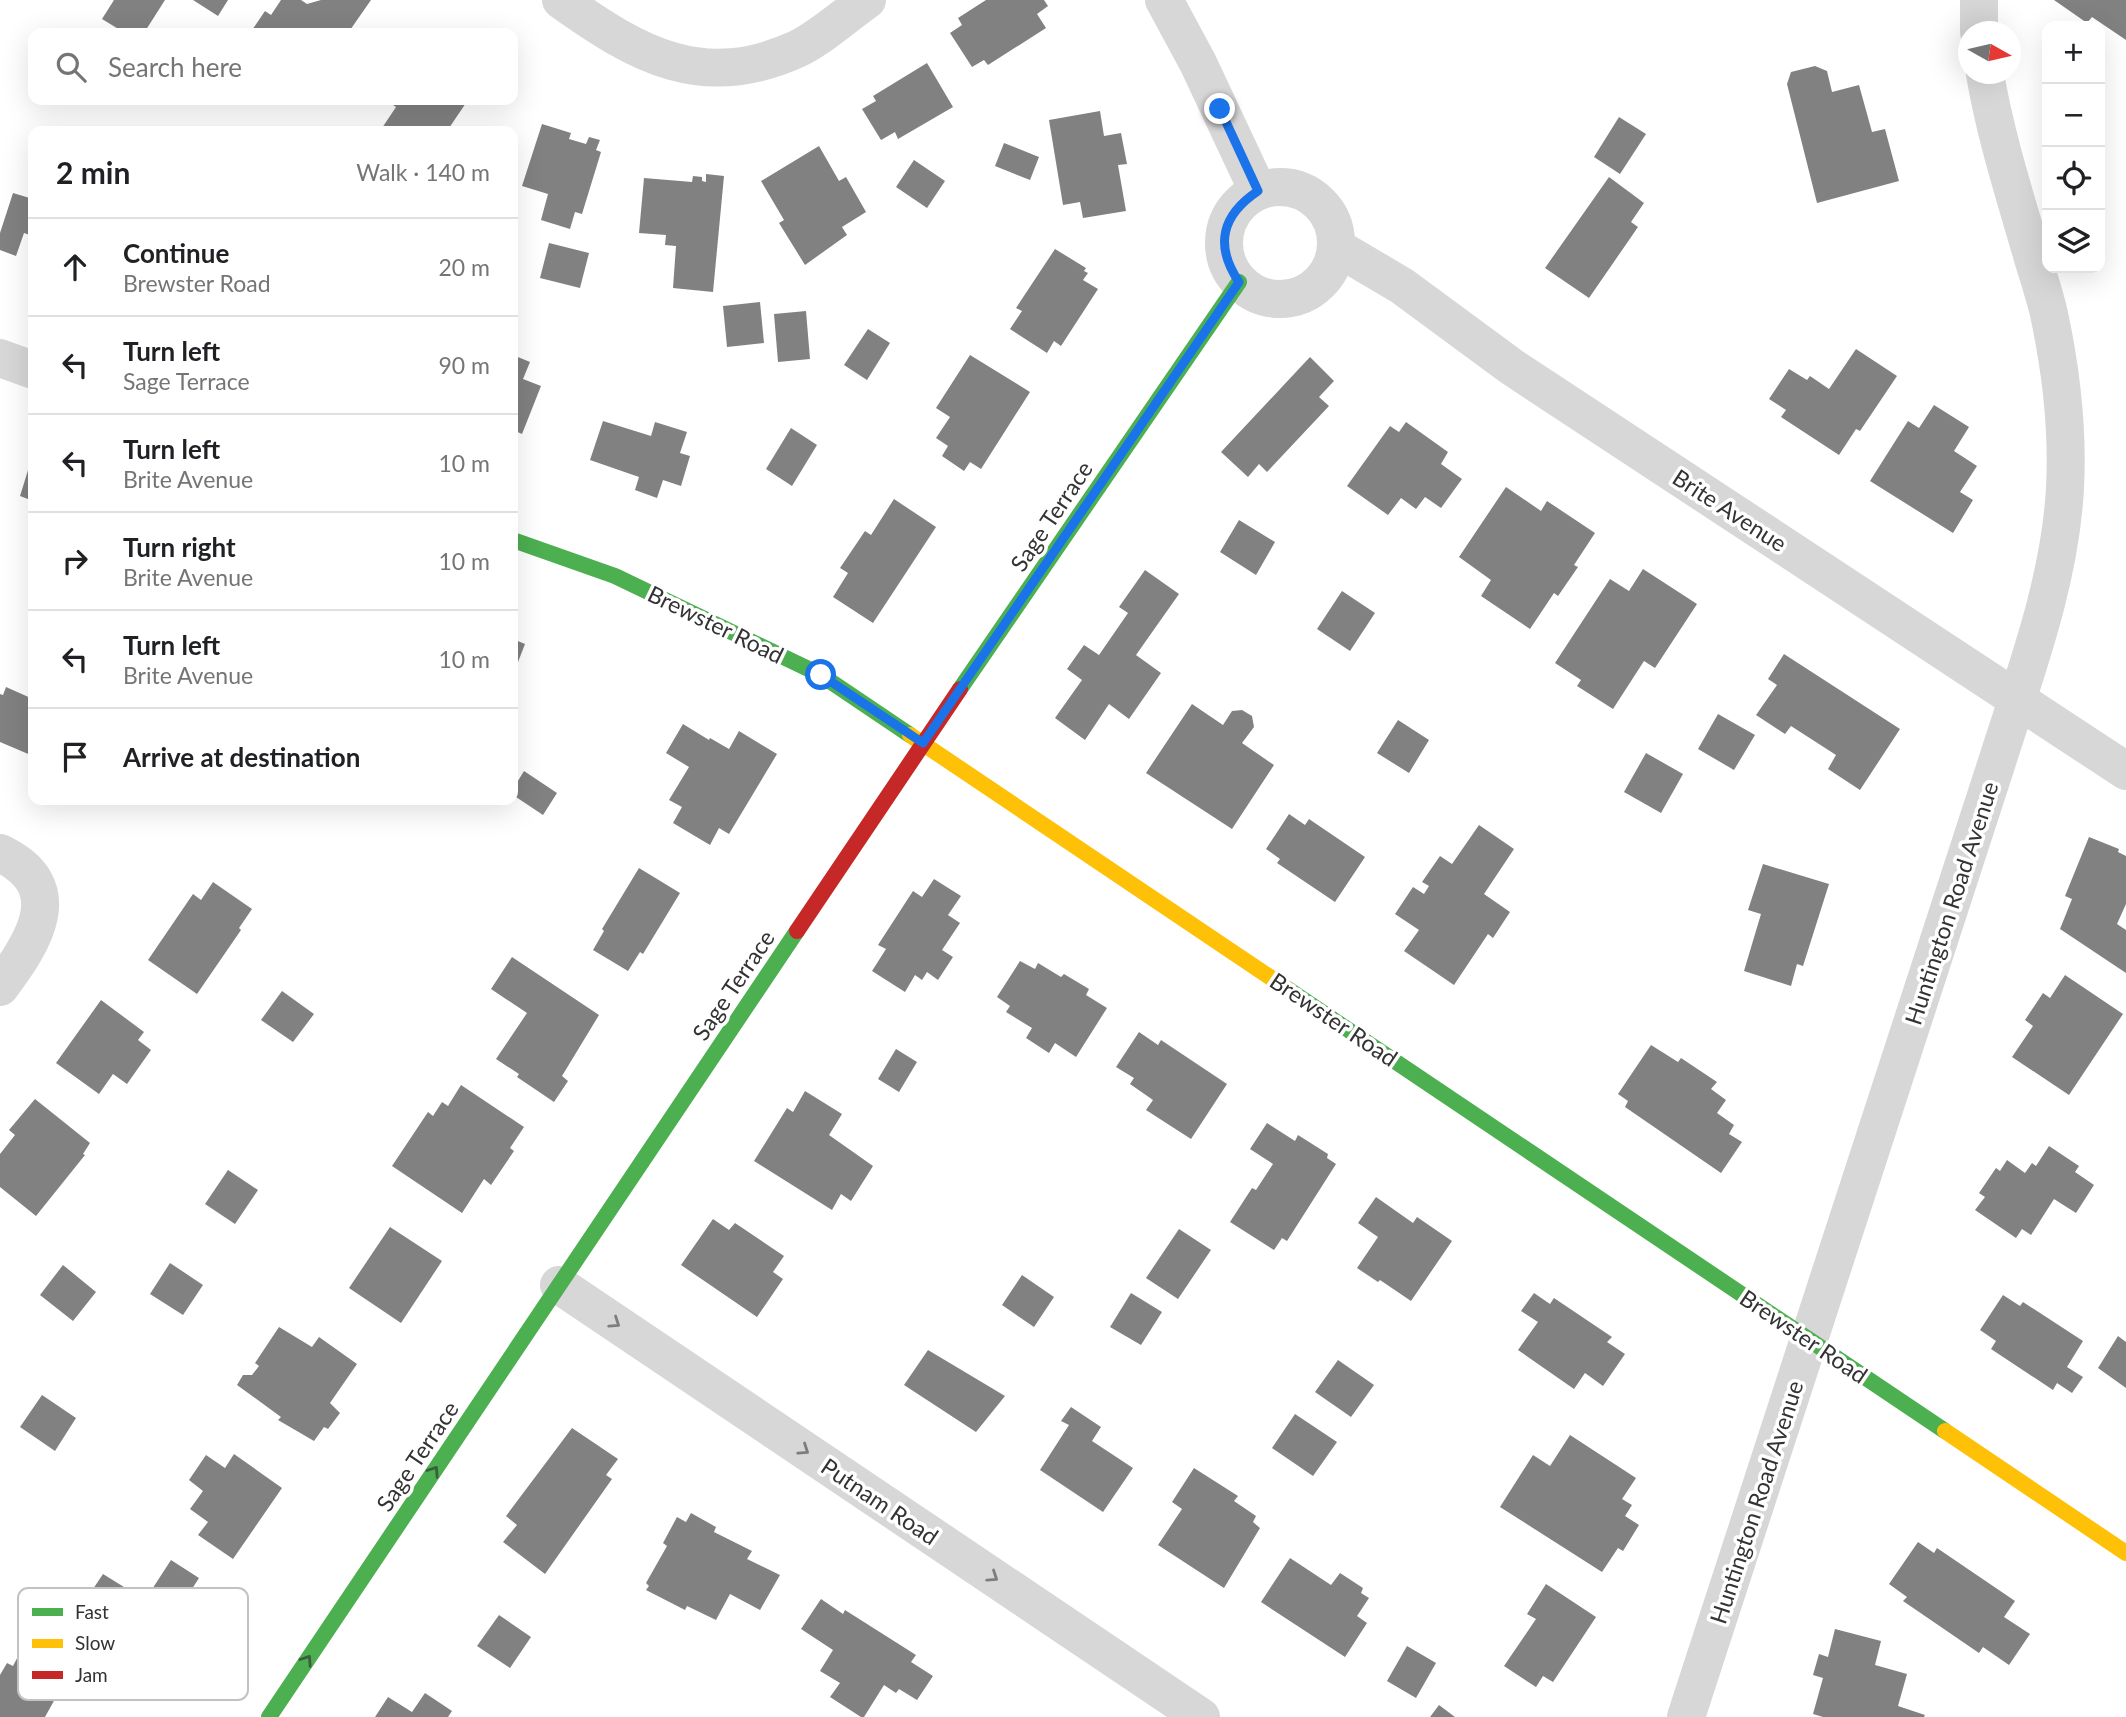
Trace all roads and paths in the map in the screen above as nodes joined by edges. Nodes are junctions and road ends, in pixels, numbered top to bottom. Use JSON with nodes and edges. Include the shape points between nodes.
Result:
{"nodes":[{"id":1,"x":561,"y":0,"type":"edge"},
{"id":2,"x":867,"y":0,"type":"edge"},
{"id":3,"x":1164,"y":0,"type":"edge"},
{"id":4,"x":1979,"y":0,"type":"edge"},
{"id":5,"x":1979,"y":21,"type":"edge"},
{"id":6,"x":1987,"y":84,"type":"edge"},
{"id":7,"x":1258,"y":191,"type":"junction"},
{"id":8,"x":1336,"y":247,"type":"junction"},
{"id":9,"x":1239,"y":282,"type":"junction"},
{"id":10,"x":0,"y":358,"type":"edge"},
{"id":11,"x":28,"y":368,"type":"edge"},
{"id":12,"x":518,"y":542,"type":"edge"},
{"id":13,"x":2017,"y":699,"type":"junction"},
{"id":14,"x":923,"y":743,"type":"junction"},
{"id":15,"x":2126,"y":771,"type":"edge"},
{"id":16,"x":0,"y":853,"type":"edge"},
{"id":17,"x":0,"y":987,"type":"edge"},
{"id":18,"x":559,"y":1285,"type":"junction"},
{"id":19,"x":1810,"y":1340,"type":"junction"},
{"id":20,"x":2126,"y":1553,"type":"edge"},
{"id":21,"x":269,"y":1717,"type":"edge"},
{"id":22,"x":1201,"y":1717,"type":"edge"},
{"id":23,"x":1686,"y":1717,"type":"edge"}],
"edges":[{"from":1,"to":2,"type":"street","via":[[598,26],[661,59],[734,68],[799,49]]},
{"from":3,"to":7,"type":"street"},
{"from":4,"to":5,"type":"street"},
{"from":6,"to":13,"type":"street","name":"Huntington Road Avenue","via":[[1999,144],[2049,313],[2064,426],[2065,488],[2059,538]]},
{"from":7,"to":8,"type":"street","via":[[1282,186],[1303,191],[1329,215]]},
{"from":7,"to":9,"type":"street","via":[[1242,202],[1226,229],[1224,252]]},
{"from":8,"to":9,"type":"street","via":[[1322,280],[1288,298],[1269,298]]},
{"from":8,"to":13,"type":"street","name":"Brite Avenue","via":[[1402,286],[1512,367]]},
{"from":9,"to":14,"type":"street","name":"Sage Terrace"},
{"from":10,"to":11,"type":"street"},
{"from":12,"to":14,"type":"street","name":"Brewster Road","via":[[615,576],[754,641],[821,675]]},
{"from":13,"to":15,"type":"street","name":"Brite Avenue"},
{"from":13,"to":19,"type":"street","name":"Huntington Road Avenue"},
{"from":14,"to":18,"type":"street","name":"Sage Terrace"},
{"from":14,"to":19,"type":"street","name":"Brewster Road"},
{"from":16,"to":17,"type":"street","via":[[24,867],[39,891],[34,938]]},
{"from":21,"to":18,"type":"street","name":"Sage Terrace","one_way":true},
{"from":18,"to":22,"type":"street","name":"Putnam Road","one_way":true},
{"from":19,"to":20,"type":"street","name":"Brewster Road"},
{"from":19,"to":23,"type":"street","name":"Huntington Road Avenue"}]}
